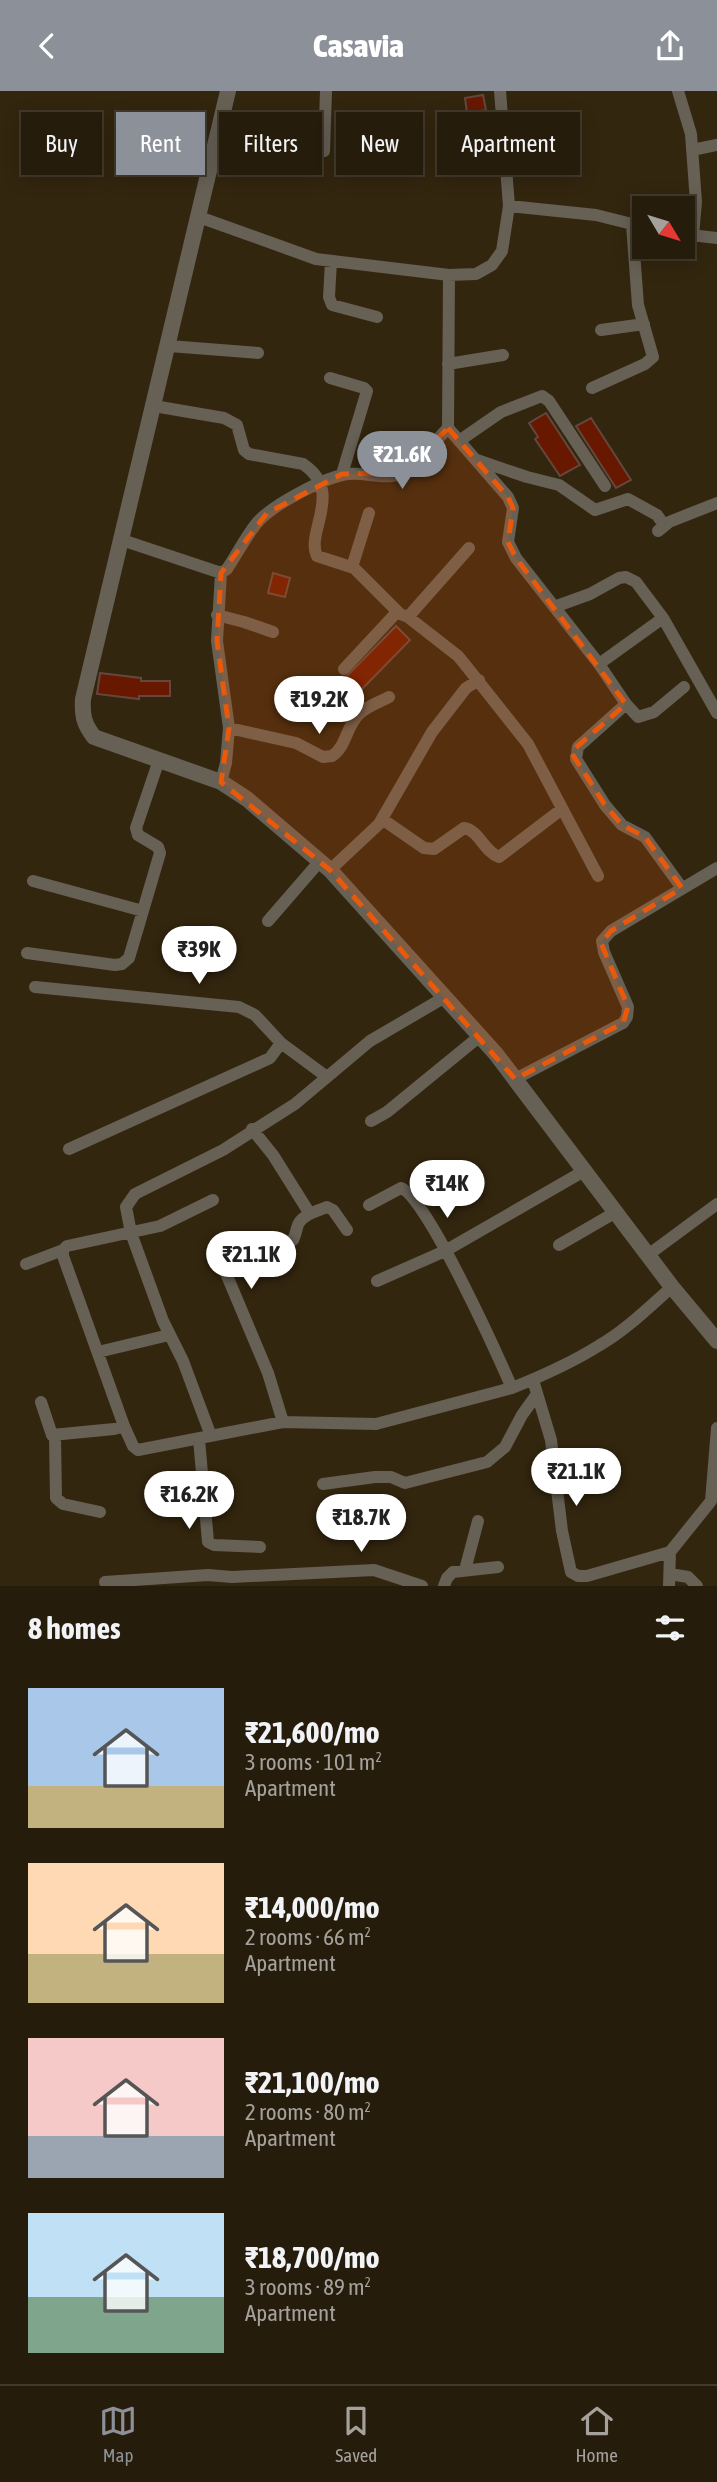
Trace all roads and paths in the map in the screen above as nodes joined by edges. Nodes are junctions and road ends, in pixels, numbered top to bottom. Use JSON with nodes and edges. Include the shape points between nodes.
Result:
{"nodes":[{"id":1,"x":228,"y":91,"type":"edge"},
{"id":2,"x":326,"y":91,"type":"edge"},
{"id":3,"x":500,"y":91,"type":"edge"},
{"id":4,"x":678,"y":91,"type":"edge"},
{"id":5,"x":717,"y":145,"type":"edge"},
{"id":6,"x":692,"y":150,"type":"junction"},
{"id":7,"x":324,"y":151,"type":"dead end"},
{"id":8,"x":509,"y":206,"type":"junction"},
{"id":9,"x":695,"y":206,"type":"edge"},
{"id":10,"x":198,"y":217,"type":"junction"},
{"id":11,"x":632,"y":224,"type":"edge"},
{"id":12,"x":695,"y":236,"type":"edge"},
{"id":13,"x":717,"y":238,"type":"edge"},
{"id":14,"x":638,"y":259,"type":"edge"},
{"id":15,"x":331,"y":261,"type":"junction"},
{"id":16,"x":449,"y":275,"type":"junction"},
{"id":17,"x":377,"y":317,"type":"dead end"},
{"id":18,"x":644,"y":324,"type":"junction"},
{"id":19,"x":601,"y":331,"type":"dead end"},
{"id":20,"x":169,"y":346,"type":"junction"},
{"id":21,"x":258,"y":353,"type":"dead end"},
{"id":22,"x":503,"y":355,"type":"dead end"},
{"id":23,"x":448,"y":364,"type":"junction"},
{"id":24,"x":330,"y":378,"type":"dead end"},
{"id":25,"x":592,"y":388,"type":"dead end"},
{"id":26,"x":154,"y":406,"type":"junction"},
{"id":27,"x":448,"y":428,"type":"junction"},
{"id":28,"x":459,"y":441,"type":"junction"},
{"id":29,"x":475,"y":459,"type":"junction"},
{"id":30,"x":342,"y":474,"type":"junction"},
{"id":31,"x":320,"y":482,"type":"junction"},
{"id":32,"x":605,"y":487,"type":"dead end"},
{"id":33,"x":717,"y":503,"type":"edge"},
{"id":34,"x":369,"y":513,"type":"dead end"},
{"id":35,"x":122,"y":540,"type":"junction"},
{"id":36,"x":469,"y":548,"type":"dead end"},
{"id":37,"x":352,"y":567,"type":"junction"},
{"id":38,"x":221,"y":573,"type":"junction"},
{"id":39,"x":554,"y":607,"type":"junction"},
{"id":40,"x":402,"y":614,"type":"junction"},
{"id":41,"x":217,"y":615,"type":"junction"},
{"id":42,"x":663,"y":618,"type":"junction"},
{"id":43,"x":272,"y":632,"type":"dead end"},
{"id":44,"x":599,"y":664,"type":"junction"},
{"id":45,"x":344,"y":669,"type":"dead end"},
{"id":46,"x":479,"y":680,"type":"junction"},
{"id":47,"x":684,"y":687,"type":"dead end"},
{"id":48,"x":389,"y":697,"type":"dead end"},
{"id":49,"x":626,"y":704,"type":"junction"},
{"id":50,"x":717,"y":713,"type":"edge"},
{"id":51,"x":229,"y":728,"type":"junction"},
{"id":52,"x":159,"y":760,"type":"junction"},
{"id":53,"x":221,"y":782,"type":"junction"},
{"id":54,"x":562,"y":809,"type":"junction"},
{"id":55,"x":382,"y":819,"type":"junction"},
{"id":56,"x":325,"y":865,"type":"junction"},
{"id":57,"x":717,"y":868,"type":"edge"},
{"id":58,"x":598,"y":876,"type":"dead end"},
{"id":59,"x":33,"y":881,"type":"dead end"},
{"id":60,"x":682,"y":888,"type":"junction"},
{"id":61,"x":143,"y":911,"type":"junction"},
{"id":62,"x":268,"y":921,"type":"dead end"},
{"id":63,"x":26,"y":953,"type":"dead end"},
{"id":64,"x":35,"y":987,"type":"dead end"},
{"id":65,"x":445,"y":997,"type":"junction"},
{"id":66,"x":480,"y":1036,"type":"junction"},
{"id":67,"x":281,"y":1043,"type":"junction"},
{"id":68,"x":327,"y":1077,"type":"junction"},
{"id":69,"x":515,"y":1079,"type":"junction"},
{"id":70,"x":371,"y":1121,"type":"dead end"},
{"id":71,"x":252,"y":1129,"type":"junction"},
{"id":72,"x":69,"y":1149,"type":"dead end"},
{"id":73,"x":584,"y":1171,"type":"junction"},
{"id":74,"x":213,"y":1200,"type":"dead end"},
{"id":75,"x":717,"y":1203,"type":"edge"},
{"id":76,"x":369,"y":1205,"type":"dead end"},
{"id":77,"x":615,"y":1212,"type":"junction"},
{"id":78,"x":310,"y":1214,"type":"junction"},
{"id":79,"x":347,"y":1230,"type":"dead end"},
{"id":80,"x":131,"y":1233,"type":"junction"},
{"id":81,"x":559,"y":1245,"type":"dead end"},
{"id":82,"x":63,"y":1250,"type":"junction"},
{"id":83,"x":445,"y":1251,"type":"junction"},
{"id":84,"x":648,"y":1255,"type":"junction"},
{"id":85,"x":26,"y":1264,"type":"dead end"},
{"id":86,"x":377,"y":1281,"type":"dead end"},
{"id":87,"x":672,"y":1287,"type":"junction"},
{"id":88,"x":715,"y":1333,"type":"edge"},
{"id":89,"x":169,"y":1335,"type":"junction"},
{"id":90,"x":98,"y":1353,"type":"junction"},
{"id":91,"x":533,"y":1380,"type":"junction"},
{"id":92,"x":512,"y":1388,"type":"junction"},
{"id":93,"x":537,"y":1394,"type":"junction"},
{"id":94,"x":41,"y":1402,"type":"dead end"},
{"id":95,"x":283,"y":1422,"type":"junction"},
{"id":96,"x":124,"y":1426,"type":"junction"},
{"id":97,"x":717,"y":1428,"type":"edge"},
{"id":98,"x":55,"y":1437,"type":"junction"},
{"id":99,"x":205,"y":1437,"type":"junction"},
{"id":100,"x":323,"y":1484,"type":"dead end"},
{"id":101,"x":714,"y":1504,"type":"edge"},
{"id":102,"x":100,"y":1511,"type":"dead end"},
{"id":103,"x":478,"y":1521,"type":"dead end"},
{"id":104,"x":260,"y":1547,"type":"dead end"},
{"id":105,"x":670,"y":1552,"type":"junction"},
{"id":106,"x":498,"y":1567,"type":"dead end"},
{"id":107,"x":466,"y":1570,"type":"junction"},
{"id":108,"x":669,"y":1580,"type":"edge"},
{"id":109,"x":105,"y":1582,"type":"dead end"},
{"id":110,"x":422,"y":1586,"type":"edge"},
{"id":111,"x":444,"y":1586,"type":"edge"},
{"id":112,"x":697,"y":1586,"type":"edge"}],
"edges":[{"from":1,"to":10,"type":"street"},
{"from":2,"to":7,"type":"street"},
{"from":3,"to":8,"type":"street"},
{"from":4,"to":6,"type":"street"},
{"from":5,"to":6,"type":"street"},
{"from":6,"to":9,"type":"street"},
{"from":8,"to":11,"type":"street","via":[[596,215]]},
{"from":8,"to":16,"type":"street","via":[[502,251],[492,265],[476,274]]},
{"from":10,"to":15,"type":"street"},
{"from":10,"to":20,"type":"street"},
{"from":12,"to":13,"type":"street"},
{"from":14,"to":18,"type":"street","via":[[638,305]]},
{"from":15,"to":16,"type":"street"},
{"from":15,"to":17,"type":"street","via":[[332,305]]},
{"from":16,"to":23,"type":"street"},
{"from":18,"to":19,"type":"street"},
{"from":18,"to":25,"type":"street","via":[[650,360]]},
{"from":20,"to":21,"type":"street"},
{"from":20,"to":26,"type":"street"},
{"from":22,"to":23,"type":"street"},
{"from":23,"to":27,"type":"street"},
{"from":24,"to":30,"type":"street","via":[[367,391]]},
{"from":26,"to":31,"type":"street","via":[[224,418],[237,425],[249,454],[303,464]]},
{"from":26,"to":35,"type":"street"},
{"from":27,"to":28,"type":"street"},
{"from":27,"to":30,"type":"street","via":[[404,472],[383,477]]},
{"from":28,"to":29,"type":"street"},
{"from":28,"to":32,"type":"street","via":[[501,412],[542,397]]},
{"from":29,"to":33,"type":"street","via":[[555,484],[595,510],[628,499],[657,516],[661,528]]},
{"from":29,"to":39,"type":"street","via":[[508,497],[513,509],[508,542]]},
{"from":30,"to":31,"type":"street"},
{"from":31,"to":37,"type":"street","via":[[322,515],[315,553]]},
{"from":31,"to":38,"type":"street","via":[[256,523]]},
{"from":34,"to":37,"type":"street"},
{"from":35,"to":38,"type":"street"},
{"from":35,"to":52,"type":"street","via":[[82,716],[94,737]]},
{"from":36,"to":40,"type":"street"},
{"from":37,"to":40,"type":"street"},
{"from":38,"to":41,"type":"street"},
{"from":39,"to":42,"type":"street","via":[[626,577],[636,582]]},
{"from":39,"to":44,"type":"street"},
{"from":40,"to":45,"type":"street"},
{"from":40,"to":46,"type":"street","via":[[458,656]]},
{"from":41,"to":43,"type":"street"},
{"from":41,"to":51,"type":"street"},
{"from":42,"to":44,"type":"street"},
{"from":42,"to":50,"type":"street"},
{"from":44,"to":49,"type":"street"},
{"from":46,"to":54,"type":"street","via":[[528,744]]},
{"from":46,"to":55,"type":"street","via":[[467,688],[432,732]]},
{"from":47,"to":49,"type":"street","via":[[647,716],[638,717]]},
{"from":48,"to":51,"type":"street","via":[[360,712],[339,752],[331,756]]},
{"from":49,"to":60,"type":"street","via":[[578,747],[576,759],[605,805],[622,825],[645,837]]},
{"from":51,"to":53,"type":"street"},
{"from":52,"to":53,"type":"street"},
{"from":52,"to":61,"type":"street","via":[[136,828],[160,853]]},
{"from":53,"to":56,"type":"street"},
{"from":54,"to":55,"type":"street","via":[[499,857],[467,828],[430,850]]},
{"from":54,"to":58,"type":"street"},
{"from":55,"to":56,"type":"street"},
{"from":56,"to":62,"type":"street"},
{"from":56,"to":65,"type":"street"},
{"from":57,"to":60,"type":"street"},
{"from":59,"to":61,"type":"street"},
{"from":60,"to":69,"type":"street","via":[[602,941],[628,1007],[623,1023]]},
{"from":61,"to":63,"type":"street","via":[[129,958],[122,964]]},
{"from":64,"to":67,"type":"street","via":[[239,1007],[255,1015]]},
{"from":65,"to":66,"type":"street"},
{"from":65,"to":68,"type":"street","via":[[370,1041]]},
{"from":66,"to":69,"type":"street"},
{"from":66,"to":70,"type":"street"},
{"from":67,"to":68,"type":"street"},
{"from":67,"to":72,"type":"street","via":[[270,1058]]},
{"from":68,"to":71,"type":"street","via":[[295,1104]]},
{"from":69,"to":73,"type":"street"},
{"from":71,"to":78,"type":"street"},
{"from":71,"to":80,"type":"street","via":[[223,1150],[135,1194],[126,1207]]},
{"from":73,"to":77,"type":"street"},
{"from":73,"to":83,"type":"street"},
{"from":74,"to":80,"type":"street","via":[[160,1226]]},
{"from":75,"to":84,"type":"street"},
{"from":76,"to":83,"type":"street","via":[[406,1189]]},
{"from":77,"to":81,"type":"street"},
{"from":77,"to":84,"type":"street"},
{"from":78,"to":79,"type":"street","via":[[331,1208]]},
{"from":78,"to":95,"type":"street","via":[[297,1225],[295,1238],[233,1261],[225,1271],[268,1373]]},
{"from":80,"to":82,"type":"street"},
{"from":80,"to":89,"type":"street"},
{"from":82,"to":85,"type":"street"},
{"from":82,"to":90,"type":"street"},
{"from":83,"to":86,"type":"street"},
{"from":83,"to":92,"type":"street"},
{"from":84,"to":87,"type":"street"},
{"from":87,"to":88,"type":"street"},
{"from":87,"to":91,"type":"street","via":[[601,1345]]},
{"from":89,"to":90,"type":"street"},
{"from":89,"to":99,"type":"street","via":[[183,1361]]},
{"from":90,"to":96,"type":"street"},
{"from":91,"to":92,"type":"street"},
{"from":91,"to":93,"type":"street"},
{"from":92,"to":95,"type":"street","via":[[376,1424]]},
{"from":93,"to":100,"type":"street","via":[[506,1447],[488,1462],[405,1483],[375,1477]]},
{"from":93,"to":105,"type":"street","via":[[551,1440],[572,1572],[587,1576]]},
{"from":94,"to":98,"type":"street"},
{"from":95,"to":99,"type":"street"},
{"from":96,"to":98,"type":"street"},
{"from":96,"to":99,"type":"street","via":[[138,1450]]},
{"from":97,"to":101,"type":"street"},
{"from":98,"to":102,"type":"street","via":[[56,1498],[63,1504]]},
{"from":99,"to":104,"type":"street","via":[[208,1542]]},
{"from":101,"to":105,"type":"street"},
{"from":103,"to":107,"type":"street"},
{"from":105,"to":108,"type":"street"},
{"from":106,"to":107,"type":"street"},
{"from":107,"to":111,"type":"street","via":[[453,1572]]},
{"from":108,"to":112,"type":"street","via":[[688,1577]]},
{"from":109,"to":110,"type":"street","via":[[374,1570]]}]}
